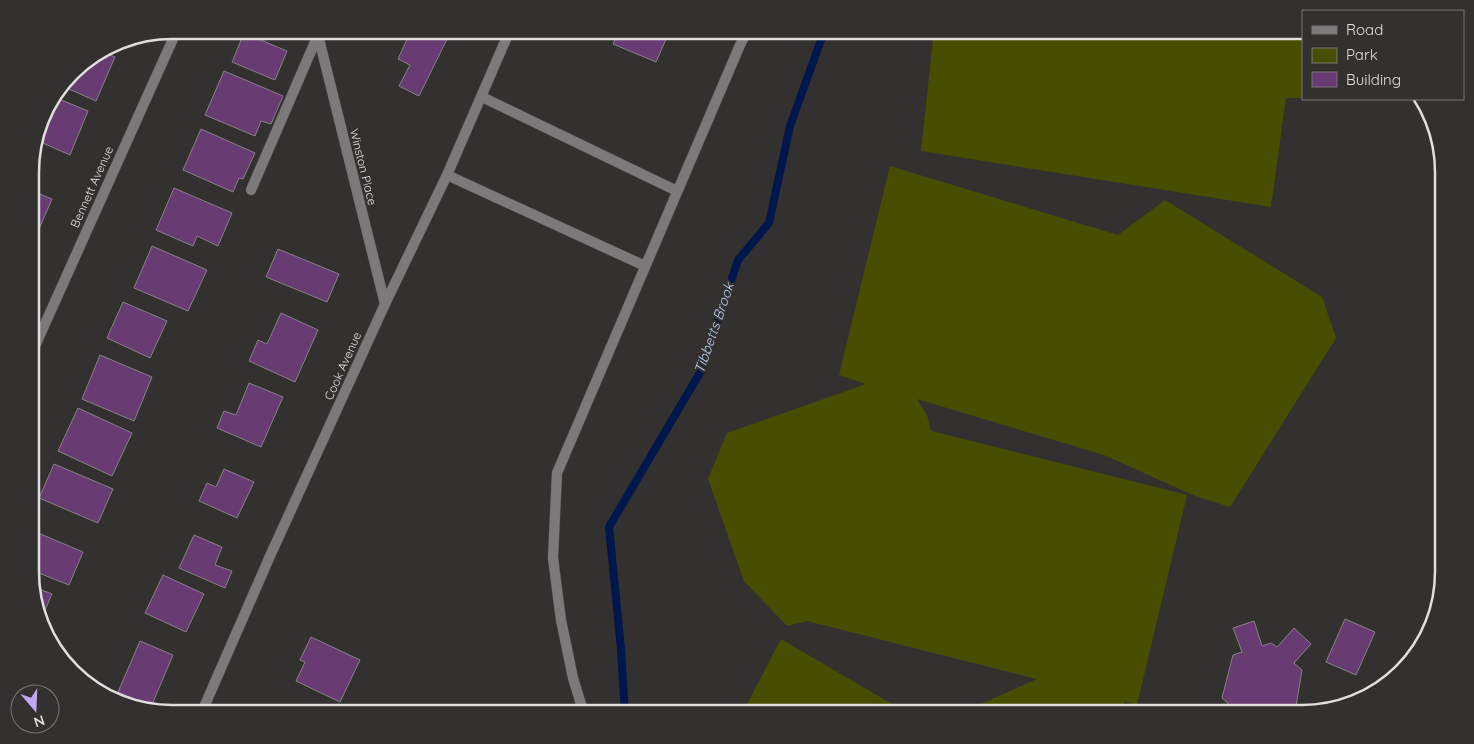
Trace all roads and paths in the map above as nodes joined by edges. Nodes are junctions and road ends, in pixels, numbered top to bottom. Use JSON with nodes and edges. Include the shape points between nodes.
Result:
{"nodes":[{"id":1,"x":173,"y":39,"type":"edge"},
{"id":2,"x":316,"y":39,"type":"edge"},
{"id":3,"x":319,"y":39,"type":"edge"},
{"id":4,"x":506,"y":39,"type":"edge"},
{"id":5,"x":743,"y":39,"type":"edge"},
{"id":6,"x":482,"y":97,"type":"junction"},
{"id":7,"x":447,"y":175,"type":"junction"},
{"id":8,"x":250,"y":190,"type":"dead end"},
{"id":9,"x":677,"y":191,"type":"junction"},
{"id":10,"x":645,"y":266,"type":"junction"},
{"id":11,"x":385,"y":304,"type":"junction"},
{"id":12,"x":39,"y":337,"type":"edge"},
{"id":13,"x":205,"y":705,"type":"edge"},
{"id":14,"x":581,"y":705,"type":"edge"}],
"edges":[{"from":1,"to":12,"type":"street","name":"Bennett Avenue"},
{"from":2,"to":8,"type":"street","name":"Winston Place"},
{"from":3,"to":11,"type":"street","name":"Winston Place"},
{"from":4,"to":6,"type":"street","name":"Cook Avenue"},
{"from":5,"to":9,"type":"street"},
{"from":6,"to":7,"type":"street","name":"Cook Avenue"},
{"from":6,"to":9,"type":"street"},
{"from":7,"to":10,"type":"street"},
{"from":7,"to":11,"type":"street","name":"Cook Avenue"},
{"from":9,"to":10,"type":"street"},
{"from":10,"to":14,"type":"street","via":[[556,473],[553,558],[561,620]]},
{"from":11,"to":13,"type":"street","name":"Cook Avenue"}]}
